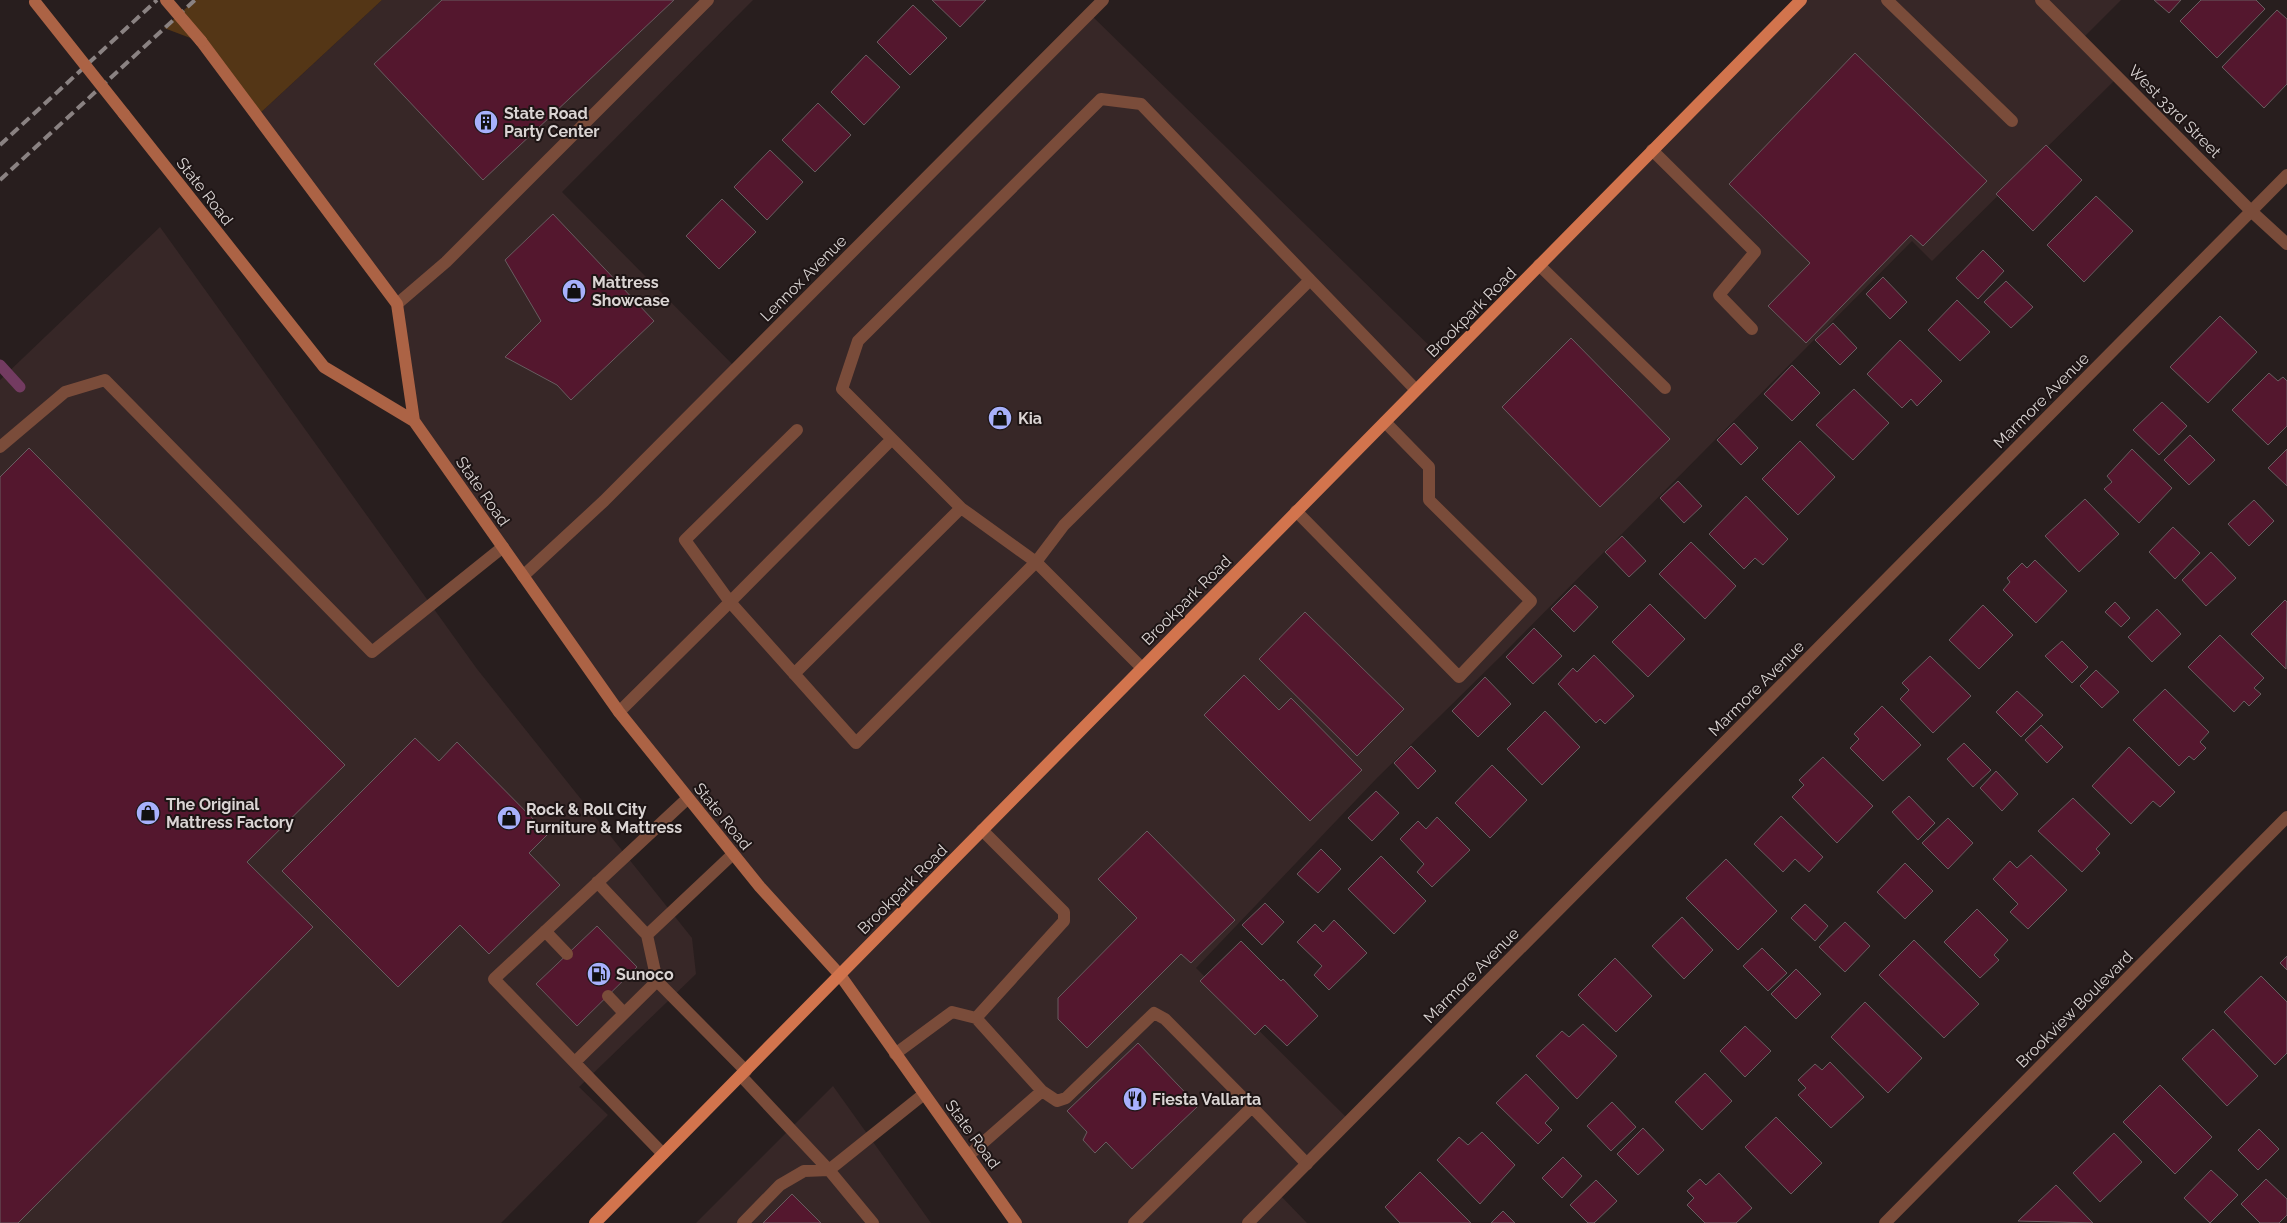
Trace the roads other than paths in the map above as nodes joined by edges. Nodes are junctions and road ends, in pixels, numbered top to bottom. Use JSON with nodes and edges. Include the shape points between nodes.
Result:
{"nodes":[{"id":1,"x":166,"y":0,"type":"edge"},
{"id":2,"x":708,"y":0,"type":"edge"},
{"id":3,"x":1103,"y":0,"type":"edge"},
{"id":4,"x":1801,"y":0,"type":"edge"},
{"id":5,"x":1887,"y":0,"type":"edge"},
{"id":6,"x":2041,"y":0,"type":"edge"},
{"id":7,"x":34,"y":1,"type":"edge"},
{"id":8,"x":2012,"y":121,"type":"dead end"},
{"id":9,"x":1652,"y":150,"type":"junction"},
{"id":10,"x":2287,"y":175,"type":"edge"},
{"id":11,"x":2251,"y":211,"type":"junction"},
{"id":12,"x":2287,"y":244,"type":"edge"},
{"id":13,"x":1539,"y":265,"type":"junction"},
{"id":14,"x":1310,"y":280,"type":"junction"},
{"id":15,"x":397,"y":304,"type":"junction"},
{"id":16,"x":1752,"y":329,"type":"dead end"},
{"id":17,"x":1665,"y":388,"type":"dead end"},
{"id":18,"x":1416,"y":390,"type":"junction"},
{"id":19,"x":414,"y":421,"type":"junction"},
{"id":20,"x":1385,"y":422,"type":"junction"},
{"id":21,"x":797,"y":430,"type":"dead end"},
{"id":22,"x":892,"y":440,"type":"junction"},
{"id":23,"x":0,"y":447,"type":"edge"},
{"id":24,"x":961,"y":508,"type":"junction"},
{"id":25,"x":1296,"y":511,"type":"junction"},
{"id":26,"x":503,"y":547,"type":"junction"},
{"id":27,"x":1036,"y":562,"type":"junction"},
{"id":28,"x":523,"y":576,"type":"junction"},
{"id":29,"x":730,"y":602,"type":"junction"},
{"id":30,"x":1142,"y":668,"type":"junction"},
{"id":31,"x":794,"y":674,"type":"junction"},
{"id":32,"x":619,"y":712,"type":"junction"},
{"id":33,"x":688,"y":798,"type":"junction"},
{"id":34,"x":2287,"y":817,"type":"edge"},
{"id":35,"x":982,"y":830,"type":"junction"},
{"id":36,"x":733,"y":854,"type":"junction"},
{"id":37,"x":597,"y":882,"type":"junction"},
{"id":38,"x":545,"y":931,"type":"junction"},
{"id":39,"x":647,"y":934,"type":"junction"},
{"id":40,"x":567,"y":954,"type":"dead end"},
{"id":41,"x":840,"y":975,"type":"junction"},
{"id":42,"x":657,"y":981,"type":"junction"},
{"id":43,"x":608,"y":996,"type":"dead end"},
{"id":44,"x":624,"y":1013,"type":"junction"},
{"id":45,"x":976,"y":1018,"type":"junction"},
{"id":46,"x":895,"y":1054,"type":"junction"},
{"id":47,"x":575,"y":1062,"type":"junction"},
{"id":48,"x":743,"y":1073,"type":"junction"},
{"id":49,"x":1042,"y":1091,"type":"junction"},
{"id":50,"x":924,"y":1094,"type":"junction"},
{"id":51,"x":1252,"y":1107,"type":"junction"},
{"id":52,"x":663,"y":1154,"type":"junction"},
{"id":53,"x":969,"y":1155,"type":"junction"},
{"id":54,"x":1307,"y":1164,"type":"junction"},
{"id":55,"x":829,"y":1170,"type":"junction"},
{"id":56,"x":595,"y":1223,"type":"edge"},
{"id":57,"x":743,"y":1223,"type":"edge"},
{"id":58,"x":873,"y":1223,"type":"edge"},
{"id":59,"x":1016,"y":1223,"type":"edge"},
{"id":60,"x":1134,"y":1223,"type":"edge"},
{"id":61,"x":1248,"y":1223,"type":"edge"},
{"id":62,"x":1884,"y":1223,"type":"edge"}],
"edges":[{"from":1,"to":15,"type":"main road","name":"State Road","bridge":true},
{"from":2,"to":15,"type":"street","via":[[446,262]]},
{"from":3,"to":28,"type":"street","name":"Lennox Avenue","via":[[604,500]]},
{"from":4,"to":9,"type":"main road","name":"Brookpark Road"},
{"from":5,"to":8,"type":"street"},
{"from":6,"to":11,"type":"street","name":"West 33rd Street"},
{"from":7,"to":19,"type":"main road","name":"State Road","bridge":true,"via":[[324,367]]},
{"from":9,"to":13,"type":"main road","name":"Brookpark Road"},
{"from":9,"to":16,"type":"street","via":[[1755,252],[1719,295]]},
{"from":10,"to":11,"type":"street","name":"Marmore Avenue"},
{"from":11,"to":12,"type":"street","name":"West 33rd Street"},
{"from":11,"to":54,"type":"street","name":"Marmore Avenue"},
{"from":13,"to":17,"type":"street"},
{"from":13,"to":18,"type":"main road","name":"Brookpark Road"},
{"from":14,"to":18,"type":"street"},
{"from":14,"to":22,"type":"street","via":[[1141,104],[1101,99],[858,341],[842,389]]},
{"from":14,"to":27,"type":"street","via":[[1064,525]]},
{"from":15,"to":19,"type":"main road","name":"State Road"},
{"from":18,"to":20,"type":"main road","name":"Brookpark Road"},
{"from":19,"to":26,"type":"main road","name":"State Road"},
{"from":20,"to":25,"type":"main road","name":"Brookpark Road"},
{"from":20,"to":25,"type":"street","via":[[1429,467],[1429,500],[1531,601],[1459,677]]},
{"from":21,"to":29,"type":"street","via":[[686,540]]},
{"from":22,"to":24,"type":"street"},
{"from":22,"to":29,"type":"street"},
{"from":23,"to":26,"type":"street","via":[[65,392],[105,380],[372,652]]},
{"from":24,"to":27,"type":"street"},
{"from":24,"to":31,"type":"street"},
{"from":25,"to":30,"type":"main road","name":"Brookpark Road"},
{"from":26,"to":28,"type":"main road","name":"State Road"},
{"from":27,"to":30,"type":"street"},
{"from":27,"to":31,"type":"street","via":[[856,743]]},
{"from":28,"to":32,"type":"main road","name":"State Road"},
{"from":29,"to":31,"type":"street"},
{"from":29,"to":32,"type":"street"},
{"from":30,"to":35,"type":"main road","name":"Brookpark Road"},
{"from":32,"to":33,"type":"main road","name":"State Road"},
{"from":33,"to":36,"type":"main road","name":"State Road"},
{"from":33,"to":37,"type":"street"},
{"from":34,"to":62,"type":"street","name":"Brookview Boulevard"},
{"from":35,"to":41,"type":"main road","name":"Brookpark Road"},
{"from":35,"to":45,"type":"street","via":[[1064,912],[1064,921]]},
{"from":36,"to":39,"type":"street"},
{"from":36,"to":41,"type":"main road","name":"State Road"},
{"from":37,"to":38,"type":"street"},
{"from":37,"to":39,"type":"street"},
{"from":38,"to":40,"type":"street"},
{"from":38,"to":47,"type":"street","via":[[494,979]]},
{"from":39,"to":42,"type":"street"},
{"from":41,"to":46,"type":"main road","name":"State Road"},
{"from":41,"to":48,"type":"main road","name":"Brookpark Road"},
{"from":42,"to":44,"type":"street"},
{"from":42,"to":48,"type":"street"},
{"from":43,"to":44,"type":"street"},
{"from":44,"to":47,"type":"street"},
{"from":45,"to":46,"type":"street","via":[[952,1012]]},
{"from":45,"to":49,"type":"street"},
{"from":46,"to":50,"type":"main road","name":"State Road"},
{"from":47,"to":52,"type":"street"},
{"from":48,"to":52,"type":"main road","name":"Brookpark Road"},
{"from":48,"to":55,"type":"street"},
{"from":49,"to":51,"type":"street","via":[[1057,1101],[1066,1098],[1154,1012],[1165,1019]]},
{"from":49,"to":53,"type":"street"},
{"from":50,"to":53,"type":"main road","name":"State Road"},
{"from":50,"to":55,"type":"street"},
{"from":51,"to":54,"type":"street"},
{"from":51,"to":60,"type":"street"},
{"from":52,"to":56,"type":"main road","name":"Brookpark Road"},
{"from":53,"to":59,"type":"main road","name":"State Road"},
{"from":54,"to":61,"type":"street","name":"Marmore Avenue"},
{"from":55,"to":57,"type":"street","via":[[804,1171],[788,1180]]},
{"from":55,"to":58,"type":"street"}]}
